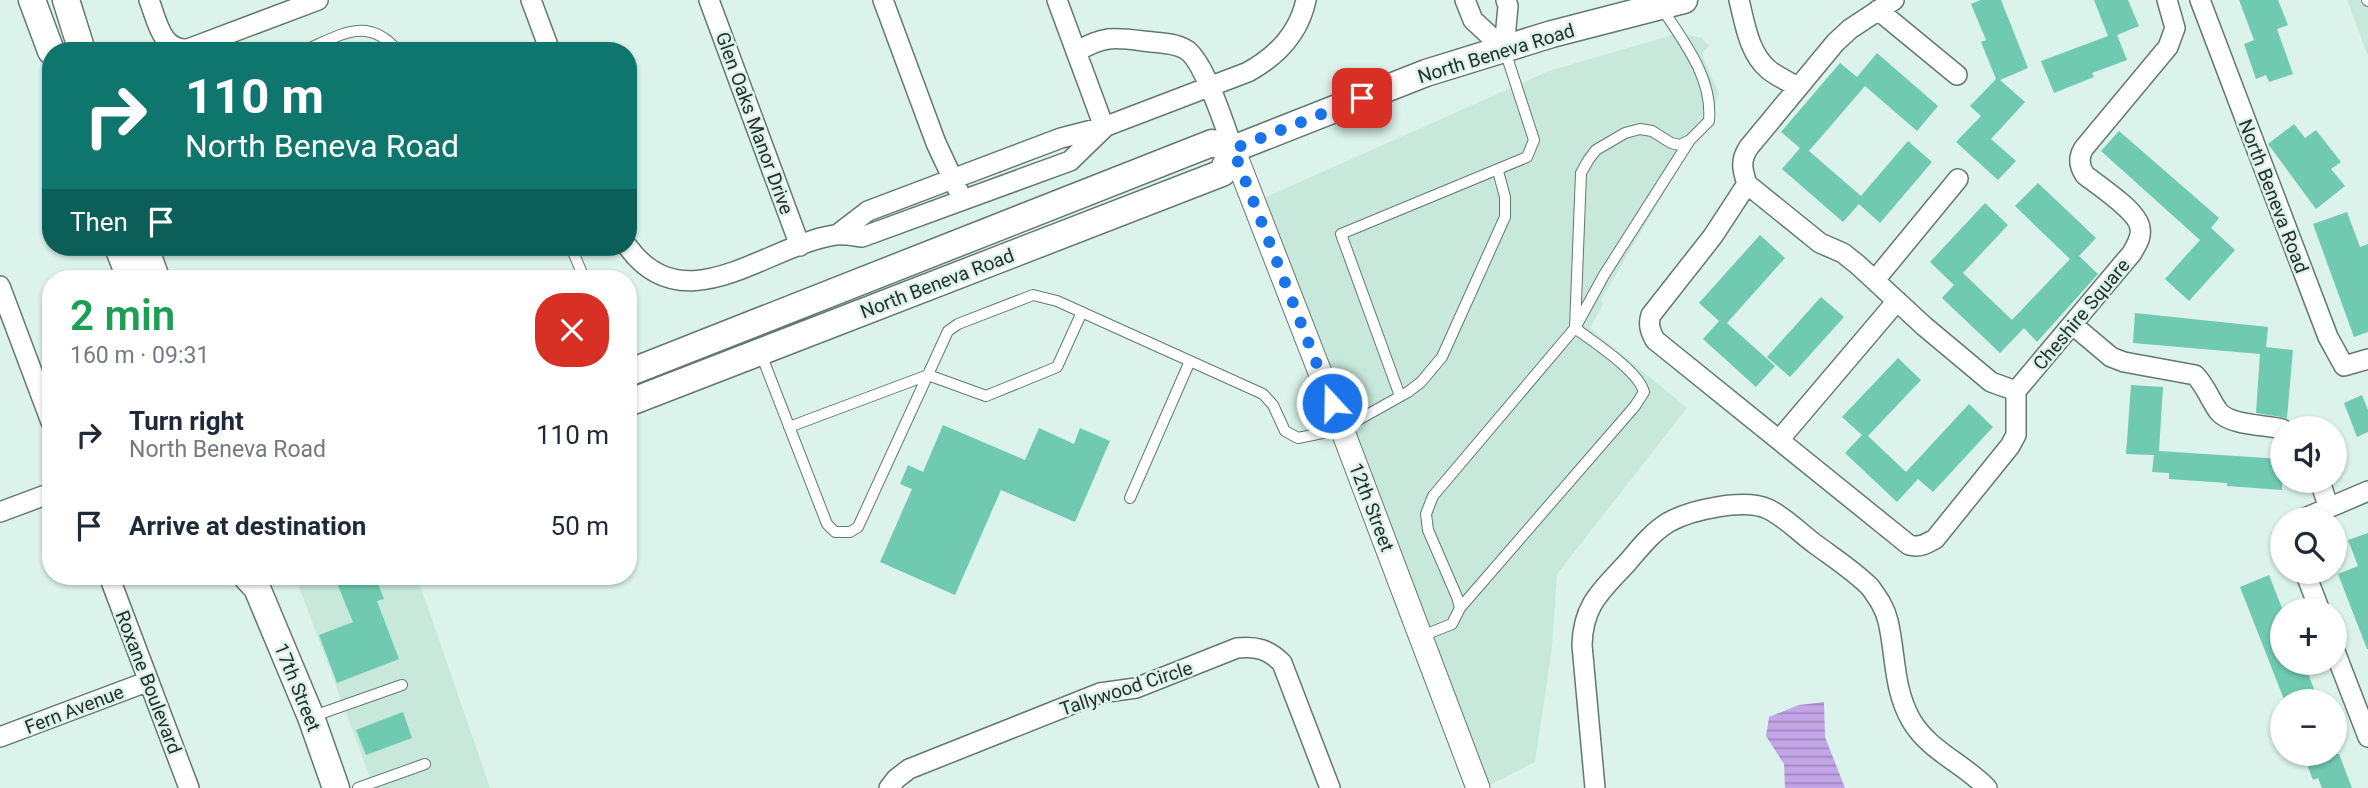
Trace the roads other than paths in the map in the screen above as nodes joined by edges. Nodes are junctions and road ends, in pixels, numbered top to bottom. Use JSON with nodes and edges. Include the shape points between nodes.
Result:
{"nodes":[{"id":1,"x":32,"y":0,"type":"edge"},
{"id":2,"x":66,"y":0,"type":"edge"},
{"id":3,"x":149,"y":0,"type":"edge"},
{"id":4,"x":318,"y":0,"type":"edge"},
{"id":5,"x":531,"y":0,"type":"edge"},
{"id":6,"x":709,"y":0,"type":"edge"},
{"id":7,"x":883,"y":0,"type":"edge"},
{"id":8,"x":1057,"y":0,"type":"edge"},
{"id":9,"x":1306,"y":0,"type":"edge"},
{"id":10,"x":1465,"y":0,"type":"edge"},
{"id":11,"x":1506,"y":0,"type":"edge"},
{"id":12,"x":1739,"y":0,"type":"edge"},
{"id":13,"x":2167,"y":0,"type":"edge"},
{"id":14,"x":2200,"y":0,"type":"edge"},
{"id":15,"x":1672,"y":3,"type":"edge"},
{"id":16,"x":1886,"y":5,"type":"edge"},
{"id":17,"x":48,"y":42,"type":"edge"},
{"id":18,"x":79,"y":42,"type":"edge"},
{"id":19,"x":167,"y":42,"type":"edge"},
{"id":20,"x":207,"y":42,"type":"edge"},
{"id":21,"x":326,"y":42,"type":"edge"},
{"id":22,"x":389,"y":42,"type":"edge"},
{"id":23,"x":547,"y":42,"type":"edge"},
{"id":24,"x":1504,"y":49,"type":"junction"},
{"id":25,"x":1076,"y":52,"type":"junction"},
{"id":26,"x":1957,"y":75,"type":"dead end"},
{"id":27,"x":1210,"y":86,"type":"junction"},
{"id":28,"x":1798,"y":87,"type":"junction"},
{"id":29,"x":1104,"y":127,"type":"junction"},
{"id":30,"x":1690,"y":140,"type":"junction"},
{"id":31,"x":1233,"y":149,"type":"junction"},
{"id":32,"x":1498,"y":171,"type":"junction"},
{"id":33,"x":953,"y":178,"type":"junction"},
{"id":34,"x":1958,"y":179,"type":"dead end"},
{"id":35,"x":1747,"y":184,"type":"junction"},
{"id":36,"x":962,"y":201,"type":"junction"},
{"id":37,"x":838,"y":234,"type":"junction"},
{"id":38,"x":800,"y":246,"type":"junction"},
{"id":39,"x":637,"y":256,"type":"edge"},
{"id":40,"x":1875,"y":280,"type":"junction"},
{"id":41,"x":0,"y":286,"type":"edge"},
{"id":42,"x":1897,"y":302,"type":"junction"},
{"id":43,"x":1082,"y":312,"type":"junction"},
{"id":44,"x":2073,"y":325,"type":"junction"},
{"id":45,"x":1575,"y":328,"type":"junction"},
{"id":46,"x":760,"y":352,"type":"junction"},
{"id":47,"x":2368,"y":359,"type":"edge"},
{"id":48,"x":1190,"y":361,"type":"junction"},
{"id":49,"x":637,"y":369,"type":"edge"},
{"id":50,"x":928,"y":375,"type":"junction"},
{"id":51,"x":2016,"y":391,"type":"junction"},
{"id":52,"x":1400,"y":396,"type":"junction"},
{"id":53,"x":42,"y":398,"type":"edge"},
{"id":54,"x":637,"y":400,"type":"edge"},
{"id":55,"x":789,"y":427,"type":"junction"},
{"id":56,"x":2270,"y":427,"type":"edge"},
{"id":57,"x":1342,"y":429,"type":"junction"},
{"id":58,"x":1779,"y":440,"type":"junction"},
{"id":59,"x":2368,"y":491,"type":"edge"},
{"id":60,"x":2324,"y":493,"type":"edge"},
{"id":61,"x":42,"y":496,"type":"edge"},
{"id":62,"x":1130,"y":498,"type":"dead end"},
{"id":63,"x":2328,"y":506,"type":"joint"},
{"id":64,"x":0,"y":512,"type":"edge"},
{"id":65,"x":112,"y":585,"type":"edge"},
{"id":66,"x":255,"y":585,"type":"edge"},
{"id":67,"x":1460,"y":608,"type":"junction"},
{"id":68,"x":1421,"y":636,"type":"junction"},
{"id":69,"x":2344,"y":675,"type":"edge"},
{"id":70,"x":149,"y":681,"type":"junction"},
{"id":71,"x":402,"y":685,"type":"dead end"},
{"id":72,"x":311,"y":717,"type":"junction"},
{"id":73,"x":0,"y":737,"type":"edge"},
{"id":74,"x":2368,"y":737,"type":"edge"},
{"id":75,"x":425,"y":764,"type":"dead end"},
{"id":76,"x":189,"y":788,"type":"edge"},
{"id":77,"x":335,"y":788,"type":"edge"},
{"id":78,"x":358,"y":788,"type":"edge"},
{"id":79,"x":889,"y":788,"type":"edge"},
{"id":80,"x":1330,"y":788,"type":"edge"},
{"id":81,"x":1478,"y":788,"type":"edge"},
{"id":82,"x":1595,"y":788,"type":"edge"},
{"id":83,"x":1987,"y":788,"type":"edge"}],
"edges":[{"from":1,"to":17,"type":"main road"},
{"from":2,"to":18,"type":"main road"},
{"from":3,"to":19,"type":"street"},
{"from":4,"to":20,"type":"street"},
{"from":5,"to":23,"type":"street"},
{"from":6,"to":38,"type":"street","name":"Glen Oaks Manor Drive"},
{"from":7,"to":33,"type":"street"},
{"from":8,"to":25,"type":"street"},
{"from":9,"to":27,"type":"street","via":[[1297,26],[1276,53],[1248,72]]},
{"from":10,"to":24,"type":"street","via":[[1473,20]]},
{"from":11,"to":24,"type":"street"},
{"from":12,"to":28,"type":"street","via":[[1758,58]]},
{"from":13,"to":44,"type":"street","name":"Cheshire Square","via":[[2175,28],[2168,47],[2084,148],[2080,159],[2085,175],[2131,211],[2140,225],[2140,237]]},
{"from":14,"to":47,"type":"street","name":"North Beneva Road","via":[[2328,337],[2344,366]]},
{"from":15,"to":24,"type":"main road","name":"North Beneva Road"},
{"from":15,"to":30,"type":"lane","via":[[1709,93],[1709,121]]},
{"from":16,"to":26,"type":"street"},
{"from":16,"to":28,"type":"street","via":[[1850,29]]},
{"from":21,"to":22,"type":"lane","via":[[357,30],[380,33]]},
{"from":24,"to":31,"type":"main road","name":"North Beneva Road","via":[[1426,73]]},
{"from":24,"to":32,"type":"lane","via":[[1534,139],[1524,160]]},
{"from":25,"to":27,"type":"street","via":[[1093,41],[1112,37],[1173,45],[1194,56]]},
{"from":25,"to":29,"type":"street"},
{"from":27,"to":29,"type":"street"},
{"from":27,"to":31,"type":"street"},
{"from":28,"to":35,"type":"street","via":[[1743,156]]},
{"from":29,"to":33,"type":"street"},
{"from":29,"to":36,"type":"street","via":[[1070,161]]},
{"from":30,"to":45,"type":"lane"},
{"from":30,"to":45,"type":"lane","via":[[1680,145],[1640,129],[1596,150],[1589,159],[1581,173]]},
{"from":31,"to":46,"type":"main road","name":"North Beneva Road","via":[[1222,173]]},
{"from":31,"to":49,"type":"main road","name":"North Beneva Road","via":[[1212,143]]},
{"from":31,"to":57,"type":"street","name":"12th Street"},
{"from":32,"to":52,"type":"lane","via":[[1506,208],[1485,265],[1437,365],[1414,389]]},
{"from":32,"to":52,"type":"lane","via":[[1341,234]]},
{"from":33,"to":36,"type":"street"},
{"from":33,"to":37,"type":"street","via":[[868,211]]},
{"from":34,"to":40,"type":"street"},
{"from":35,"to":40,"type":"street"},
{"from":35,"to":58,"type":"street","via":[[1651,315],[1650,332]]},
{"from":36,"to":37,"type":"street","via":[[862,237]]},
{"from":37,"to":38,"type":"street"},
{"from":38,"to":39,"type":"street","via":[[716,279],[695,282],[664,276]]},
{"from":40,"to":42,"type":"street"},
{"from":41,"to":53,"type":"street"},
{"from":42,"to":51,"type":"street","via":[[1991,382]]},
{"from":42,"to":58,"type":"street"},
{"from":43,"to":48,"type":"lane"},
{"from":43,"to":50,"type":"lane","via":[[1033,295],[958,324],[948,331]]},
{"from":43,"to":50,"type":"lane","via":[[1057,367],[986,396]]},
{"from":44,"to":51,"type":"street","name":"Cheshire Square"},
{"from":44,"to":56,"type":"street","via":[[2111,357],[2195,374],[2230,420]]},
{"from":45,"to":67,"type":"lane","via":[[1433,496],[1426,514],[1428,530]]},
{"from":45,"to":67,"type":"lane","via":[[1628,369],[1642,384],[1643,392]]},
{"from":46,"to":54,"type":"main road","name":"North Beneva Road"},
{"from":46,"to":55,"type":"lane"},
{"from":48,"to":57,"type":"lane","via":[[1263,394],[1285,431],[1297,438]]},
{"from":48,"to":62,"type":"lane"},
{"from":50,"to":55,"type":"lane"},
{"from":50,"to":55,"type":"lane","via":[[858,527],[850,532],[835,531],[827,524]]},
{"from":51,"to":58,"type":"street","via":[[2016,435],[1935,539],[1925,545],[1909,545]]},
{"from":52,"to":57,"type":"lane"},
{"from":57,"to":68,"type":"street","name":"12th Street"},
{"from":59,"to":63,"type":"street"},
{"from":60,"to":63,"type":"street"},
{"from":61,"to":64,"type":"street"},
{"from":65,"to":70,"type":"street","name":"Roxane Boulevard"},
{"from":66,"to":72,"type":"main road","name":"17th Street"},
{"from":67,"to":68,"type":"lane","via":[[1452,624]]},
{"from":68,"to":81,"type":"street","name":"12th Street"},
{"from":69,"to":74,"type":"street"},
{"from":70,"to":73,"type":"street","name":"Fern Avenue"},
{"from":70,"to":76,"type":"street","name":"Roxane Boulevard"},
{"from":71,"to":72,"type":"lane"},
{"from":72,"to":77,"type":"main road","name":"17th Street"},
{"from":75,"to":78,"type":"lane"},
{"from":79,"to":80,"type":"street","name":"Tallywood Circle","via":[[909,769],[1100,693],[1136,688],[1237,648],[1252,647],[1273,654],[1282,663]]},
{"from":82,"to":83,"type":"street","via":[[1581,645],[1588,610],[1654,533],[1668,523],[1687,514],[1743,505],[1769,510],[1870,587],[1888,620],[1895,676],[1912,721],[1928,743]]}]}
